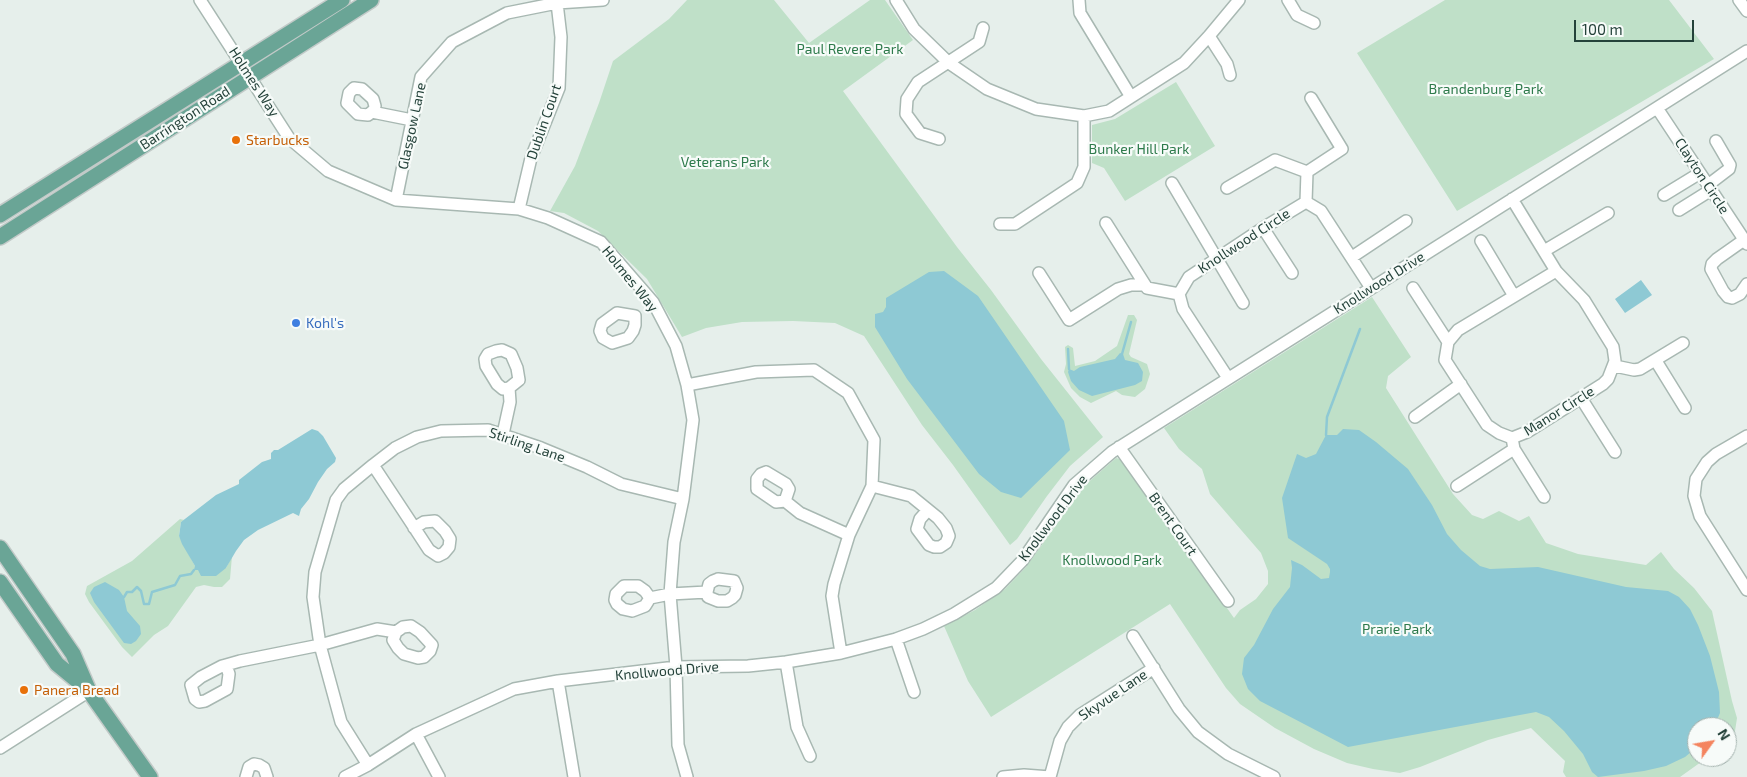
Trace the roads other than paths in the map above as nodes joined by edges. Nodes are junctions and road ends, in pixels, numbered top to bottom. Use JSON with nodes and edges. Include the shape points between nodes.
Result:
{"nodes":[{"id":1,"x":200,"y":0,"type":"edge"},
{"id":2,"x":342,"y":0,"type":"edge"},
{"id":3,"x":371,"y":0,"type":"edge"},
{"id":4,"x":604,"y":0,"type":"edge"},
{"id":5,"x":896,"y":0,"type":"edge"},
{"id":6,"x":1079,"y":0,"type":"edge"},
{"id":7,"x":1239,"y":0,"type":"edge"},
{"id":8,"x":1288,"y":0,"type":"edge"},
{"id":9,"x":1739,"y":0,"type":"edge"},
{"id":10,"x":557,"y":3,"type":"junction"},
{"id":11,"x":1747,"y":11,"type":"edge"},
{"id":12,"x":1314,"y":23,"type":"dead end"},
{"id":13,"x":983,"y":28,"type":"dead end"},
{"id":14,"x":1202,"y":39,"type":"junction"},
{"id":15,"x":1747,"y":51,"type":"edge"},
{"id":16,"x":241,"y":63,"type":"junction"},
{"id":17,"x":948,"y":63,"type":"junction"},
{"id":18,"x":1230,"y":75,"type":"dead end"},
{"id":19,"x":250,"y":76,"type":"junction"},
{"id":20,"x":1130,"y":97,"type":"junction"},
{"id":21,"x":1311,"y":98,"type":"dead end"},
{"id":22,"x":1657,"y":108,"type":"junction"},
{"id":23,"x":372,"y":112,"type":"dead end"},
{"id":24,"x":1084,"y":116,"type":"junction"},
{"id":25,"x":412,"y":120,"type":"junction"},
{"id":26,"x":939,"y":139,"type":"dead end"},
{"id":27,"x":1716,"y":141,"type":"dead end"},
{"id":28,"x":1307,"y":172,"type":"junction"},
{"id":29,"x":1700,"y":173,"type":"junction"},
{"id":30,"x":1172,"y":183,"type":"dead end"},
{"id":31,"x":1710,"y":187,"type":"junction"},
{"id":32,"x":1227,"y":188,"type":"dead end"},
{"id":33,"x":1664,"y":196,"type":"dead end"},
{"id":34,"x":1512,"y":199,"type":"junction"},
{"id":35,"x":396,"y":200,"type":"junction"},
{"id":36,"x":1306,"y":202,"type":"junction"},
{"id":37,"x":519,"y":209,"type":"junction"},
{"id":38,"x":1679,"y":210,"type":"dead end"},
{"id":39,"x":1608,"y":213,"type":"dead end"},
{"id":40,"x":0,"y":215,"type":"edge"},
{"id":41,"x":1406,"y":221,"type":"dead end"},
{"id":42,"x":1106,"y":223,"type":"dead end"},
{"id":43,"x":1000,"y":224,"type":"dead end"},
{"id":44,"x":1264,"y":228,"type":"junction"},
{"id":45,"x":0,"y":236,"type":"edge"},
{"id":46,"x":1481,"y":240,"type":"dead end"},
{"id":47,"x":1745,"y":242,"type":"edge"},
{"id":48,"x":1544,"y":251,"type":"junction"},
{"id":49,"x":1352,"y":257,"type":"junction"},
{"id":50,"x":1216,"y":259,"type":"junction"},
{"id":51,"x":1556,"y":271,"type":"junction"},
{"id":52,"x":1039,"y":273,"type":"dead end"},
{"id":53,"x":1292,"y":273,"type":"dead end"},
{"id":54,"x":1747,"y":284,"type":"edge"},
{"id":55,"x":1145,"y":285,"type":"junction"},
{"id":56,"x":1371,"y":288,"type":"junction"},
{"id":57,"x":1413,"y":288,"type":"dead end"},
{"id":58,"x":1179,"y":294,"type":"junction"},
{"id":59,"x":1514,"y":296,"type":"junction"},
{"id":60,"x":653,"y":302,"type":"junction"},
{"id":61,"x":1243,"y":302,"type":"dead end"},
{"id":62,"x":635,"y":316,"type":"dead end"},
{"id":63,"x":1448,"y":342,"type":"junction"},
{"id":64,"x":1683,"y":343,"type":"dead end"},
{"id":65,"x":1656,"y":361,"type":"junction"},
{"id":66,"x":1615,"y":366,"type":"junction"},
{"id":67,"x":1228,"y":378,"type":"junction"},
{"id":68,"x":1461,"y":384,"type":"junction"},
{"id":69,"x":687,"y":385,"type":"junction"},
{"id":70,"x":509,"y":388,"type":"dead end"},
{"id":71,"x":1581,"y":398,"type":"junction"},
{"id":72,"x":1686,"y":408,"type":"dead end"},
{"id":73,"x":1416,"y":417,"type":"dead end"},
{"id":74,"x":503,"y":434,"type":"junction"},
{"id":75,"x":1747,"y":436,"type":"edge"},
{"id":76,"x":1513,"y":444,"type":"junction"},
{"id":77,"x":1119,"y":447,"type":"junction"},
{"id":78,"x":1615,"y":452,"type":"dead end"},
{"id":79,"x":373,"y":465,"type":"junction"},
{"id":80,"x":872,"y":486,"type":"junction"},
{"id":81,"x":1457,"y":486,"type":"dead end"},
{"id":82,"x":1544,"y":497,"type":"dead end"},
{"id":83,"x":683,"y":500,"type":"junction"},
{"id":84,"x":785,"y":501,"type":"dead end"},
{"id":85,"x":928,"y":510,"type":"dead end"},
{"id":86,"x":414,"y":528,"type":"dead end"},
{"id":87,"x":849,"y":535,"type":"junction"},
{"id":88,"x":0,"y":548,"type":"edge"},
{"id":89,"x":0,"y":582,"type":"edge"},
{"id":90,"x":1747,"y":590,"type":"edge"},
{"id":91,"x":707,"y":592,"type":"dead end"},
{"id":92,"x":670,"y":594,"type":"junction"},
{"id":93,"x":650,"y":598,"type":"dead end"},
{"id":94,"x":1228,"y":602,"type":"dead end"},
{"id":95,"x":396,"y":632,"type":"dead end"},
{"id":96,"x":1133,"y":636,"type":"dead end"},
{"id":97,"x":896,"y":640,"type":"junction"},
{"id":98,"x":320,"y":645,"type":"junction"},
{"id":99,"x":842,"y":653,"type":"junction"},
{"id":100,"x":786,"y":662,"type":"junction"},
{"id":101,"x":226,"y":664,"type":"dead end"},
{"id":102,"x":676,"y":667,"type":"junction"},
{"id":103,"x":1154,"y":668,"type":"junction"},
{"id":104,"x":558,"y":681,"type":"junction"},
{"id":105,"x":89,"y":691,"type":"junction"},
{"id":106,"x":914,"y":692,"type":"dead end"},
{"id":107,"x":416,"y":734,"type":"junction"},
{"id":108,"x":0,"y":748,"type":"edge"},
{"id":109,"x":810,"y":756,"type":"dead end"},
{"id":110,"x":368,"y":765,"type":"junction"},
{"id":111,"x":150,"y":777,"type":"edge"},
{"id":112,"x":246,"y":777,"type":"edge"},
{"id":113,"x":267,"y":777,"type":"edge"},
{"id":114,"x":345,"y":777,"type":"edge"},
{"id":115,"x":439,"y":777,"type":"edge"},
{"id":116,"x":574,"y":777,"type":"edge"},
{"id":117,"x":687,"y":777,"type":"edge"},
{"id":118,"x":1004,"y":777,"type":"edge"},
{"id":119,"x":1050,"y":777,"type":"edge"},
{"id":120,"x":1274,"y":777,"type":"edge"}],
"edges":[{"from":1,"to":16,"type":"street","name":"Holmes Way"},
{"from":2,"to":16,"type":"main road","name":"Barrington Road"},
{"from":3,"to":19,"type":"main road","name":"Barrington Road"},
{"from":4,"to":10,"type":"street","name":"Glasgow Lane"},
{"from":5,"to":17,"type":"street","via":[[914,29]]},
{"from":6,"to":20,"type":"street","via":[[1080,14]]},
{"from":7,"to":14,"type":"street"},
{"from":8,"to":12,"type":"street","via":[[1297,15]]},
{"from":9,"to":11,"type":"street"},
{"from":10,"to":25,"type":"street","name":"Glasgow Lane","via":[[507,13],[452,42],[421,77]]},
{"from":10,"to":37,"type":"street","name":"Dublin Court","via":[[561,37],[558,88],[531,158]]},
{"from":13,"to":17,"type":"street","via":[[979,42]]},
{"from":14,"to":18,"type":"street","via":[[1226,64]]},
{"from":14,"to":20,"type":"street","via":[[1184,63]]},
{"from":15,"to":22,"type":"street","name":"Knollwood Drive"},
{"from":16,"to":19,"type":"street","name":"Holmes Way"},
{"from":16,"to":40,"type":"main road","name":"Barrington Road"},
{"from":17,"to":24,"type":"street","via":[[987,89],[1028,106]]},
{"from":17,"to":26,"type":"street","via":[[918,82],[908,98],[906,114],[920,133]]},
{"from":19,"to":35,"type":"street","name":"Holmes Way","via":[[289,138],[328,172]]},
{"from":19,"to":45,"type":"main road","name":"Barrington Road"},
{"from":20,"to":24,"type":"street","via":[[1109,111]]},
{"from":21,"to":28,"type":"street","via":[[1342,149]]},
{"from":22,"to":29,"type":"street","name":"Clayton Circle"},
{"from":22,"to":34,"type":"street","name":"Knollwood Drive"},
{"from":23,"to":25,"type":"street"},
{"from":24,"to":43,"type":"street","via":[[1084,167],[1077,183],[1015,224]]},
{"from":25,"to":35,"type":"street","name":"Glasgow Lane"},
{"from":27,"to":31,"type":"street","via":[[1730,165]]},
{"from":28,"to":32,"type":"street","via":[[1275,160]]},
{"from":28,"to":36,"type":"street"},
{"from":29,"to":31,"type":"street","name":"Clayton Circle"},
{"from":29,"to":33,"type":"street"},
{"from":30,"to":50,"type":"street"},
{"from":31,"to":38,"type":"street"},
{"from":31,"to":47,"type":"street","name":"Clayton Circle"},
{"from":34,"to":48,"type":"street"},
{"from":34,"to":56,"type":"street","name":"Knollwood Drive"},
{"from":35,"to":37,"type":"street","name":"Holmes Way"},
{"from":36,"to":44,"type":"street","name":"Knollwood Circle"},
{"from":36,"to":49,"type":"street","name":"Knollwood Circle","via":[[1321,211]]},
{"from":37,"to":60,"type":"street","name":"Holmes Way","via":[[601,242]]},
{"from":39,"to":48,"type":"street"},
{"from":41,"to":49,"type":"street"},
{"from":42,"to":55,"type":"street"},
{"from":44,"to":50,"type":"street","name":"Knollwood Circle"},
{"from":44,"to":53,"type":"street"},
{"from":46,"to":59,"type":"street"},
{"from":47,"to":54,"type":"street","via":[[1717,259],[1711,269],[1728,297],[1740,294]]},
{"from":48,"to":51,"type":"street"},
{"from":49,"to":56,"type":"street","name":"Knollwood Circle"},
{"from":50,"to":58,"type":"street","name":"Knollwood Circle","via":[[1189,278]]},
{"from":50,"to":61,"type":"street"},
{"from":51,"to":59,"type":"street"},
{"from":51,"to":66,"type":"street","via":[[1584,300],[1609,340]]},
{"from":52,"to":55,"type":"street","via":[[1069,320],[1118,289]]},
{"from":55,"to":58,"type":"street"},
{"from":56,"to":67,"type":"street","name":"Knollwood Drive"},
{"from":57,"to":63,"type":"street"},
{"from":58,"to":67,"type":"street","via":[[1183,309]]},
{"from":59,"to":63,"type":"street","via":[[1458,330]]},
{"from":60,"to":62,"type":"street"},
{"from":60,"to":69,"type":"street","name":"Holmes Way","via":[[676,346]]},
{"from":63,"to":68,"type":"street","name":"Manor Circle","via":[[1445,360]]},
{"from":64,"to":65,"type":"street"},
{"from":65,"to":66,"type":"street","via":[[1634,370]]},
{"from":65,"to":72,"type":"street"},
{"from":66,"to":71,"type":"street","name":"Manor Circle","via":[[1608,379]]},
{"from":67,"to":77,"type":"street","name":"Knollwood Drive"},
{"from":68,"to":73,"type":"street"},
{"from":68,"to":76,"type":"street","name":"Manor Circle","via":[[1487,425]]},
{"from":69,"to":80,"type":"street","via":[[756,372],[814,370],[848,393],[874,440]]},
{"from":69,"to":83,"type":"street","name":"Holmes Way","via":[[693,420]]},
{"from":70,"to":74,"type":"street","via":[[510,402]]},
{"from":71,"to":76,"type":"street","name":"Manor Circle"},
{"from":71,"to":78,"type":"street"},
{"from":74,"to":79,"type":"street","name":"Stirling Lane","via":[[488,430],[441,431],[417,437],[394,448]]},
{"from":74,"to":83,"type":"street","name":"Stirling Lane","via":[[621,484]]},
{"from":75,"to":90,"type":"street","via":[[1707,462],[1696,479],[1694,496],[1700,516]]},
{"from":76,"to":81,"type":"street"},
{"from":76,"to":82,"type":"street"},
{"from":77,"to":94,"type":"street","name":"Brent Court"},
{"from":77,"to":97,"type":"street","name":"Knollwood Drive","via":[[1074,486],[1022,561],[996,588],[954,614]]},
{"from":79,"to":86,"type":"street"},
{"from":79,"to":98,"type":"street","name":"Stirling Lane","via":[[336,500],[328,524],[313,589]]},
{"from":80,"to":85,"type":"street","via":[[911,496]]},
{"from":80,"to":87,"type":"street"},
{"from":83,"to":92,"type":"street","name":"Holmes Way","via":[[674,542]]},
{"from":84,"to":87,"type":"street","via":[[800,513]]},
{"from":87,"to":99,"type":"street","via":[[832,596]]},
{"from":88,"to":105,"type":"main road","via":[[73,654]]},
{"from":89,"to":105,"type":"main road","via":[[57,664]]},
{"from":91,"to":92,"type":"street"},
{"from":92,"to":93,"type":"street"},
{"from":92,"to":102,"type":"street","name":"Holmes Way"},
{"from":95,"to":98,"type":"street","via":[[377,629]]},
{"from":96,"to":103,"type":"street"},
{"from":97,"to":99,"type":"street","name":"Knollwood Drive"},
{"from":97,"to":106,"type":"street"},
{"from":98,"to":101,"type":"street"},
{"from":98,"to":110,"type":"street","name":"Stirling Lane","via":[[341,722]]},
{"from":99,"to":100,"type":"street","name":"Knollwood Drive"},
{"from":100,"to":102,"type":"street","name":"Knollwood Drive"},
{"from":100,"to":109,"type":"street","via":[[796,727]]},
{"from":102,"to":104,"type":"street","name":"Knollwood Drive"},
{"from":102,"to":117,"type":"street","name":"Holmes Way","via":[[678,744]]},
{"from":103,"to":119,"type":"street","name":"Skyvue Lane","via":[[1080,715],[1068,727],[1060,741]]},
{"from":103,"to":120,"type":"street","via":[[1198,732],[1228,754]]},
{"from":104,"to":107,"type":"street","name":"Knollwood Drive","via":[[514,689]]},
{"from":104,"to":116,"type":"street"},
{"from":105,"to":108,"type":"street"},
{"from":105,"to":111,"type":"main road"},
{"from":107,"to":110,"type":"street","name":"Knollwood Drive"},
{"from":107,"to":115,"type":"street"},
{"from":110,"to":114,"type":"street","name":"Knollwood Drive"},
{"from":112,"to":113,"type":"street","via":[[249,767],[254,764],[264,768]]},
{"from":118,"to":119,"type":"street"}]}
